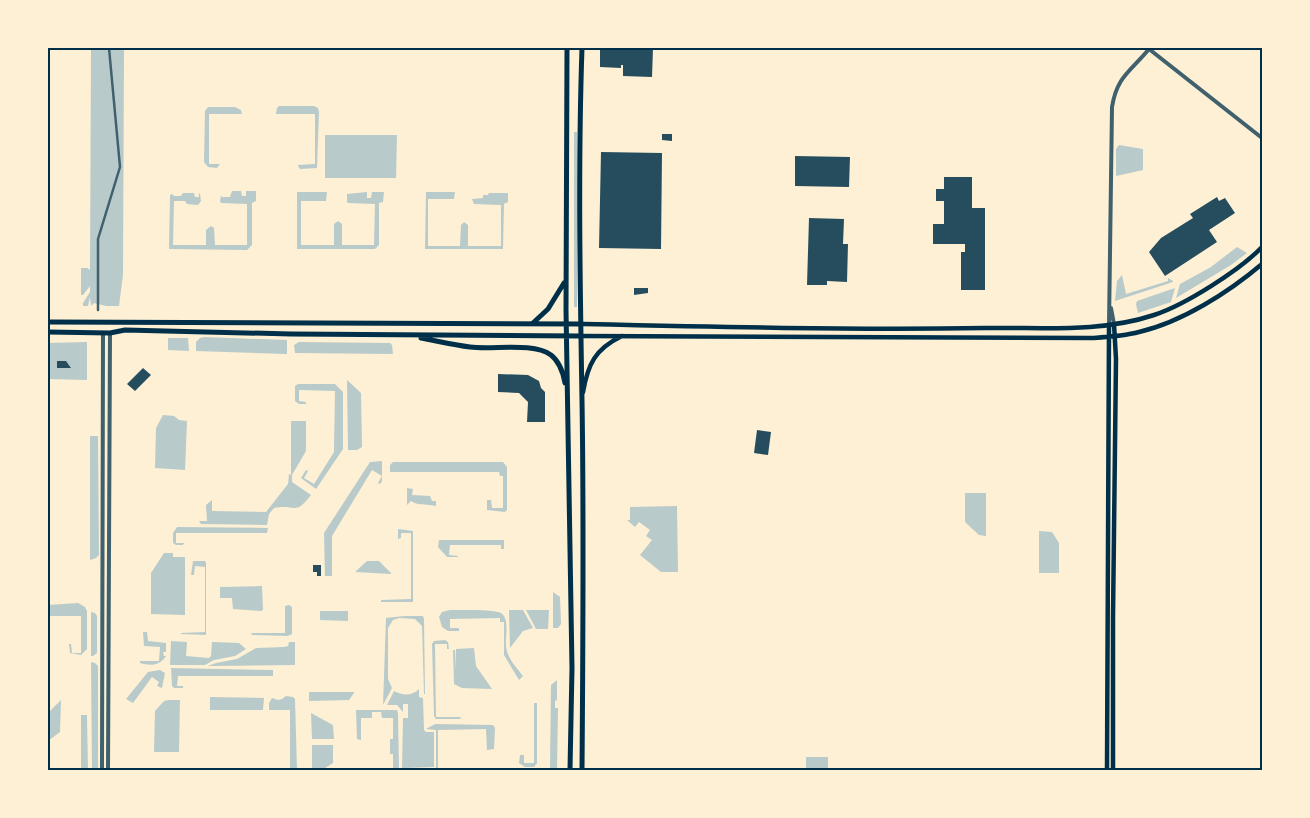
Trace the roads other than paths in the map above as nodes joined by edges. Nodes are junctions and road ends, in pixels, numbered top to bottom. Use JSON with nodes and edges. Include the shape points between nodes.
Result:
{"nodes":[{"id":1,"x":108,"y":48,"type":"edge"},
{"id":2,"x":566,"y":48,"type":"edge"},
{"id":3,"x":582,"y":48,"type":"edge"},
{"id":4,"x":1148,"y":48,"type":"edge"},
{"id":5,"x":1262,"y":138,"type":"edge"},
{"id":6,"x":1262,"y":246,"type":"edge"},
{"id":7,"x":1262,"y":264,"type":"edge"},
{"id":8,"x":566,"y":280,"type":"junction"},
{"id":9,"x":98,"y":310,"type":"dead end"},
{"id":10,"x":106,"y":321,"type":"junction"},
{"id":11,"x":48,"y":322,"type":"edge"},
{"id":12,"x":533,"y":324,"type":"junction"},
{"id":13,"x":566,"y":324,"type":"junction"},
{"id":14,"x":580,"y":324,"type":"junction"},
{"id":15,"x":1112,"y":325,"type":"junction"},
{"id":16,"x":1024,"y":328,"type":"junction"},
{"id":17,"x":48,"y":332,"type":"edge"},
{"id":18,"x":103,"y":333,"type":"junction"},
{"id":19,"x":110,"y":333,"type":"junction"},
{"id":20,"x":408,"y":335,"type":"junction"},
{"id":21,"x":567,"y":335,"type":"junction"},
{"id":22,"x":580,"y":336,"type":"junction"},
{"id":23,"x":623,"y":336,"type":"junction"},
{"id":24,"x":1115,"y":336,"type":"junction"},
{"id":25,"x":1024,"y":337,"type":"junction"},
{"id":26,"x":1110,"y":337,"type":"junction"},
{"id":27,"x":568,"y":398,"type":"junction"},
{"id":28,"x":582,"y":398,"type":"junction"},
{"id":29,"x":102,"y":524,"type":"junction"},
{"id":30,"x":108,"y":524,"type":"junction"},
{"id":31,"x":102,"y":658,"type":"junction"},
{"id":32,"x":108,"y":658,"type":"junction"},
{"id":33,"x":102,"y":666,"type":"junction"},
{"id":34,"x":108,"y":666,"type":"junction"},
{"id":35,"x":102,"y":770,"type":"edge"},
{"id":36,"x":108,"y":770,"type":"edge"},
{"id":37,"x":570,"y":770,"type":"edge"},
{"id":38,"x":582,"y":770,"type":"edge"},
{"id":39,"x":1107,"y":770,"type":"edge"},
{"id":40,"x":1113,"y":770,"type":"edge"}],
"edges":[{"from":1,"to":9,"type":"street","via":[[120,167],[98,239]]},
{"from":2,"to":8,"type":"main road"},
{"from":3,"to":14,"type":"main road"},
{"from":4,"to":5,"type":"street"},
{"from":4,"to":15,"type":"street","via":[[1120,80],[1113,101],[1109,304]]},
{"from":6,"to":15,"type":"main road","via":[[1256,254],[1223,277],[1172,307],[1155,315]]},
{"from":7,"to":24,"type":"main road","via":[[1214,299],[1174,320],[1140,332]]},
{"from":8,"to":12,"type":"main road","via":[[548,309]]},
{"from":8,"to":13,"type":"main road"},
{"from":10,"to":11,"type":"main road"},
{"from":10,"to":12,"type":"main road"},
{"from":10,"to":18,"type":"main road"},
{"from":10,"to":19,"type":"main road","via":[[110,324]]},
{"from":12,"to":13,"type":"main road"},
{"from":13,"to":14,"type":"main road"},
{"from":13,"to":21,"type":"main road"},
{"from":14,"to":16,"type":"main road","via":[[814,329]]},
{"from":14,"to":22,"type":"main road"},
{"from":15,"to":16,"type":"main road"},
{"from":15,"to":24,"type":"main road"},
{"from":15,"to":26,"type":"main road"},
{"from":16,"to":25,"type":"main road"},
{"from":17,"to":18,"type":"main road"},
{"from":18,"to":19,"type":"main road"},
{"from":18,"to":29,"type":"street"},
{"from":19,"to":20,"type":"main road","via":[[125,330]]},
{"from":19,"to":30,"type":"street"},
{"from":20,"to":21,"type":"main road"},
{"from":20,"to":27,"type":"main road","via":[[472,347],[541,351],[550,355],[561,368]]},
{"from":21,"to":22,"type":"main road"},
{"from":21,"to":27,"type":"main road"},
{"from":22,"to":23,"type":"main road"},
{"from":22,"to":28,"type":"main road"},
{"from":23,"to":25,"type":"main road"},
{"from":23,"to":28,"type":"main road","via":[[597,354],[586,374]]},
{"from":24,"to":26,"type":"main road"},
{"from":24,"to":40,"type":"main road"},
{"from":25,"to":26,"type":"main road"},
{"from":26,"to":39,"type":"main road"},
{"from":27,"to":37,"type":"main road","via":[[572,668]]},
{"from":28,"to":38,"type":"main road"},
{"from":29,"to":30,"type":"street"},
{"from":29,"to":31,"type":"street"},
{"from":30,"to":32,"type":"street"},
{"from":31,"to":32,"type":"street"},
{"from":31,"to":33,"type":"street"},
{"from":32,"to":34,"type":"street"},
{"from":33,"to":34,"type":"street"},
{"from":33,"to":35,"type":"street"},
{"from":34,"to":36,"type":"street"}]}
